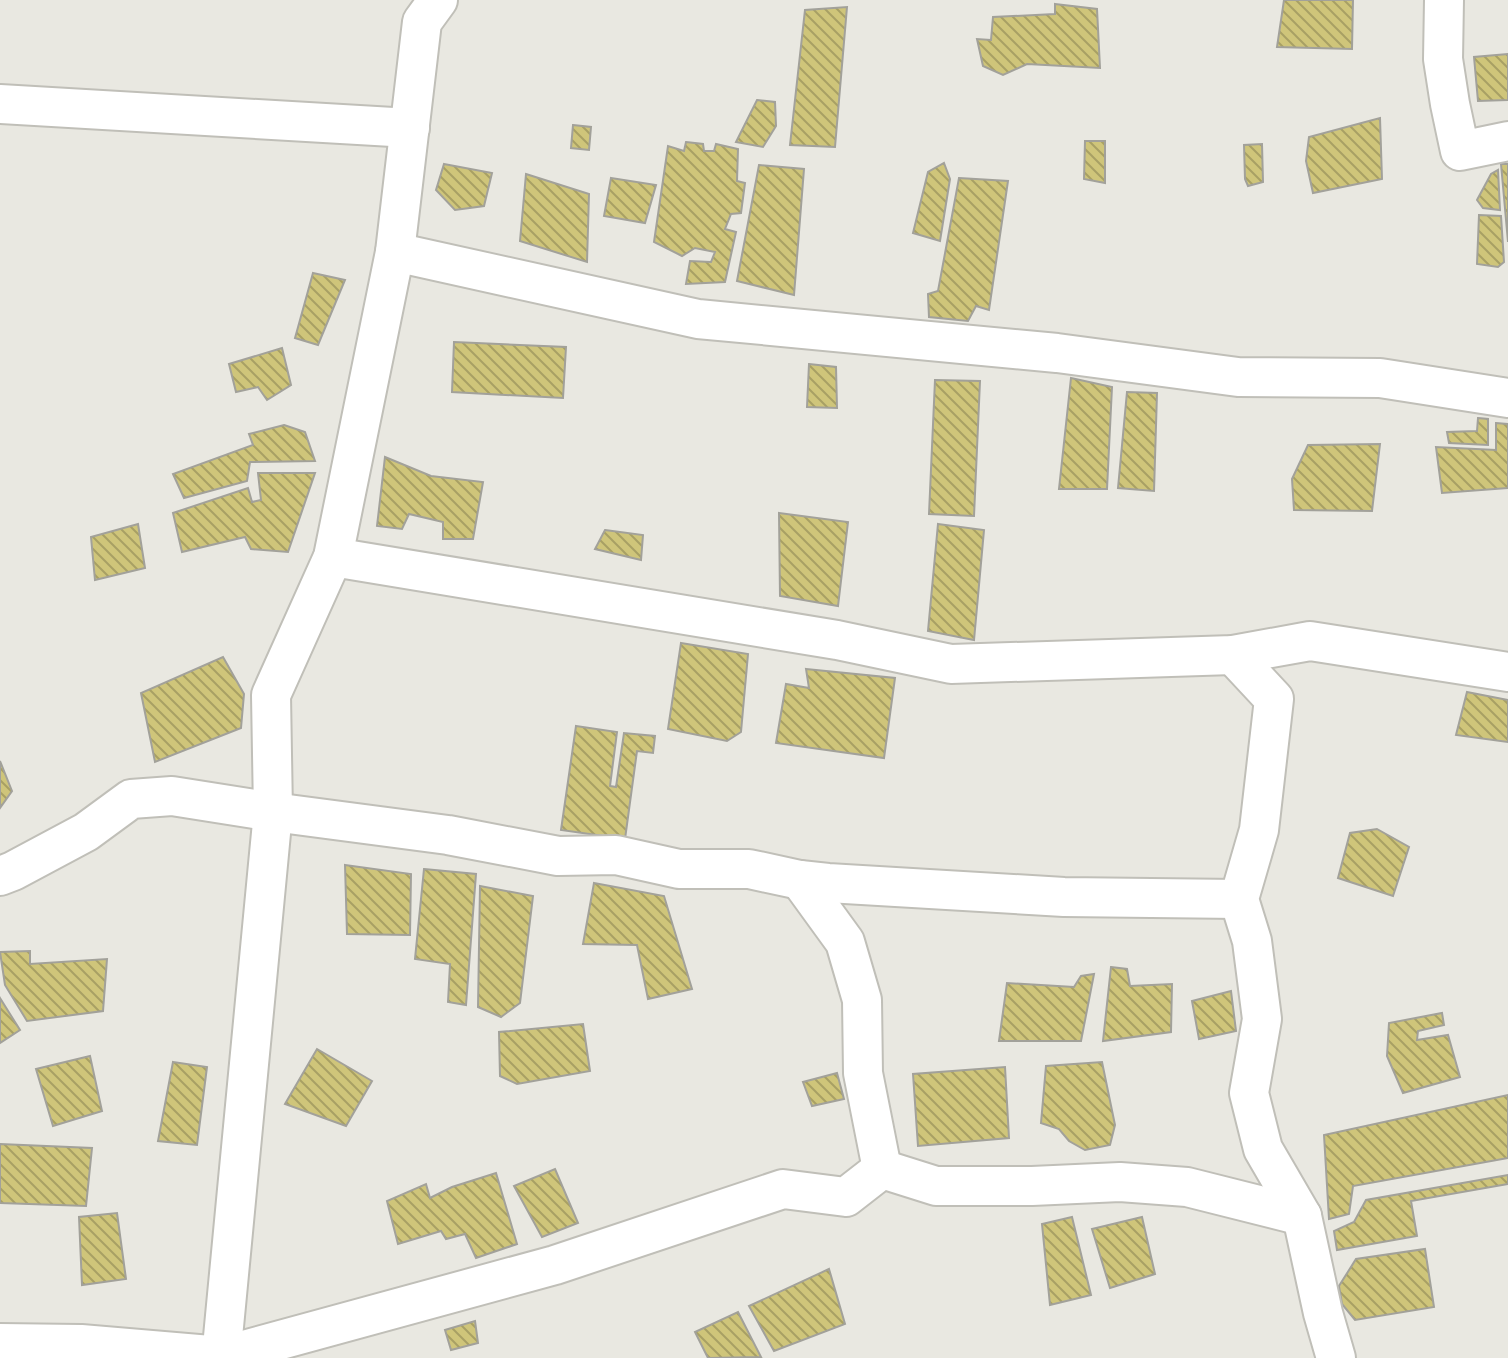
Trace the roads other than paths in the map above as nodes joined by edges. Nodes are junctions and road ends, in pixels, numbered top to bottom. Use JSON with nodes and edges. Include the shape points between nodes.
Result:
{"nodes":[{"id":1,"x":438,"y":0,"type":"edge"},
{"id":2,"x":1444,"y":0,"type":"edge"},
{"id":3,"x":0,"y":104,"type":"edge"},
{"id":4,"x":410,"y":128,"type":"junction"},
{"id":5,"x":1508,"y":141,"type":"edge"},
{"id":6,"x":395,"y":252,"type":"junction"},
{"id":7,"x":1508,"y":398,"type":"edge"},
{"id":8,"x":333,"y":557,"type":"junction"},
{"id":9,"x":1233,"y":655,"type":"junction"},
{"id":10,"x":1508,"y":672,"type":"edge"},
{"id":11,"x":273,"y":812,"type":"junction"},
{"id":12,"x":0,"y":876,"type":"edge"},
{"id":13,"x":800,"y":880,"type":"junction"},
{"id":14,"x":1239,"y":899,"type":"junction"},
{"id":15,"x":882,"y":1169,"type":"junction"},
{"id":16,"x":1302,"y":1216,"type":"junction"},
{"id":17,"x":0,"y":1343,"type":"edge"},
{"id":18,"x":222,"y":1357,"type":"edge"},
{"id":19,"x":1336,"y":1358,"type":"edge"}],
"edges":[{"from":1,"to":4,"type":"street","via":[[422,22]]},
{"from":2,"to":5,"type":"street","via":[[1443,59],[1460,151]]},
{"from":3,"to":4,"type":"street"},
{"from":4,"to":6,"type":"street"},
{"from":6,"to":7,"type":"street","via":[[698,319],[1057,353],[1238,377],[1380,378]]},
{"from":6,"to":8,"type":"street"},
{"from":8,"to":9,"type":"street","via":[[837,640],[951,664]]},
{"from":8,"to":11,"type":"street","via":[[271,695]]},
{"from":9,"to":10,"type":"street","via":[[1310,641]]},
{"from":9,"to":14,"type":"street","via":[[1274,699],[1259,830]]},
{"from":11,"to":12,"type":"street","via":[[172,796],[131,799],[86,832]]},
{"from":11,"to":13,"type":"street","via":[[558,856],[616,855],[679,869],[749,869]]},
{"from":11,"to":18,"type":"street"},
{"from":13,"to":14,"type":"street","via":[[1064,897]]},
{"from":13,"to":15,"type":"street","via":[[845,942],[862,1000],[863,1073]]},
{"from":14,"to":16,"type":"street","via":[[1252,941],[1262,1019],[1249,1093],[1263,1149]]},
{"from":15,"to":16,"type":"street","via":[[936,1186],[1120,1182],[1187,1187]]},
{"from":15,"to":18,"type":"street","via":[[846,1197],[783,1189],[555,1265]]},
{"from":16,"to":19,"type":"street"},
{"from":17,"to":18,"type":"street","via":[[81,1344]]}]}
